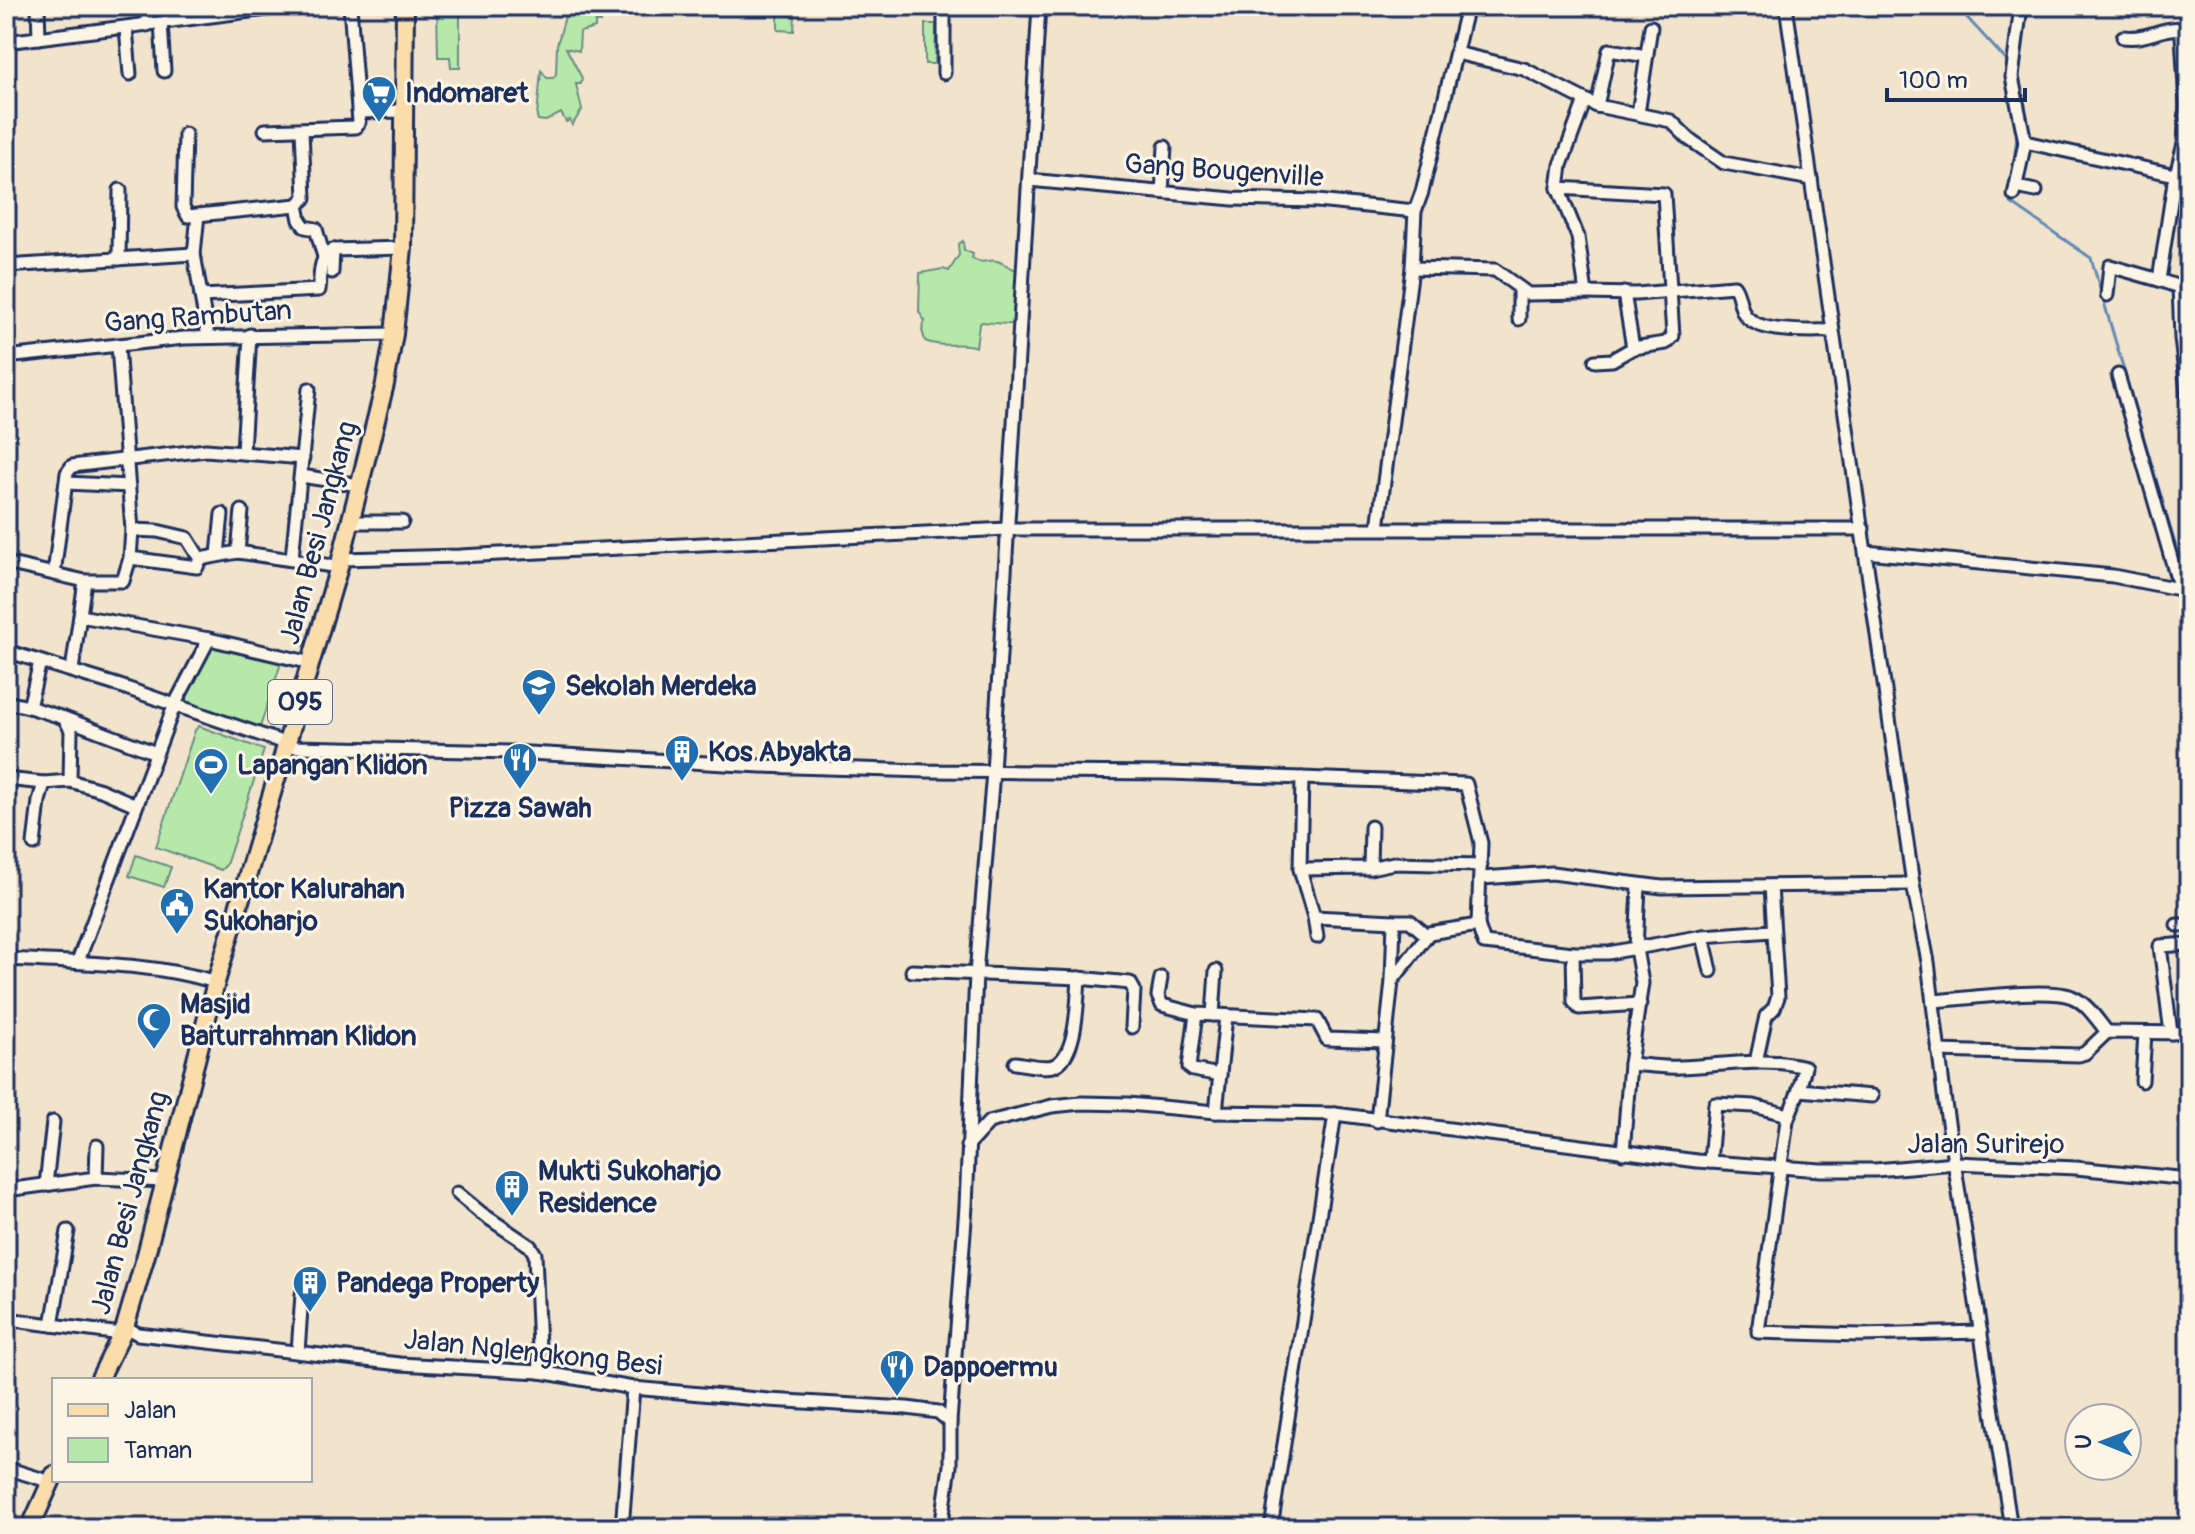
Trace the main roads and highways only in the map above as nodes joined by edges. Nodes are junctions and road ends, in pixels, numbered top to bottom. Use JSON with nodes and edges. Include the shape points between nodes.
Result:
{"nodes":[{"id":1,"x":405,"y":6,"type":"edge"},
{"id":2,"x":100,"y":1378,"type":"edge"},
{"id":3,"x":52,"y":1479,"type":"edge"},
{"id":4,"x":30,"y":1528,"type":"edge"}],
"edges":[{"from":1,"to":2,"type":"main road","name":"Jalan Besi Jangkang","number":"095","via":[[403,248],[394,334],[340,563],[216,982],[123,1331]]},
{"from":3,"to":4,"type":"main road"}]}
